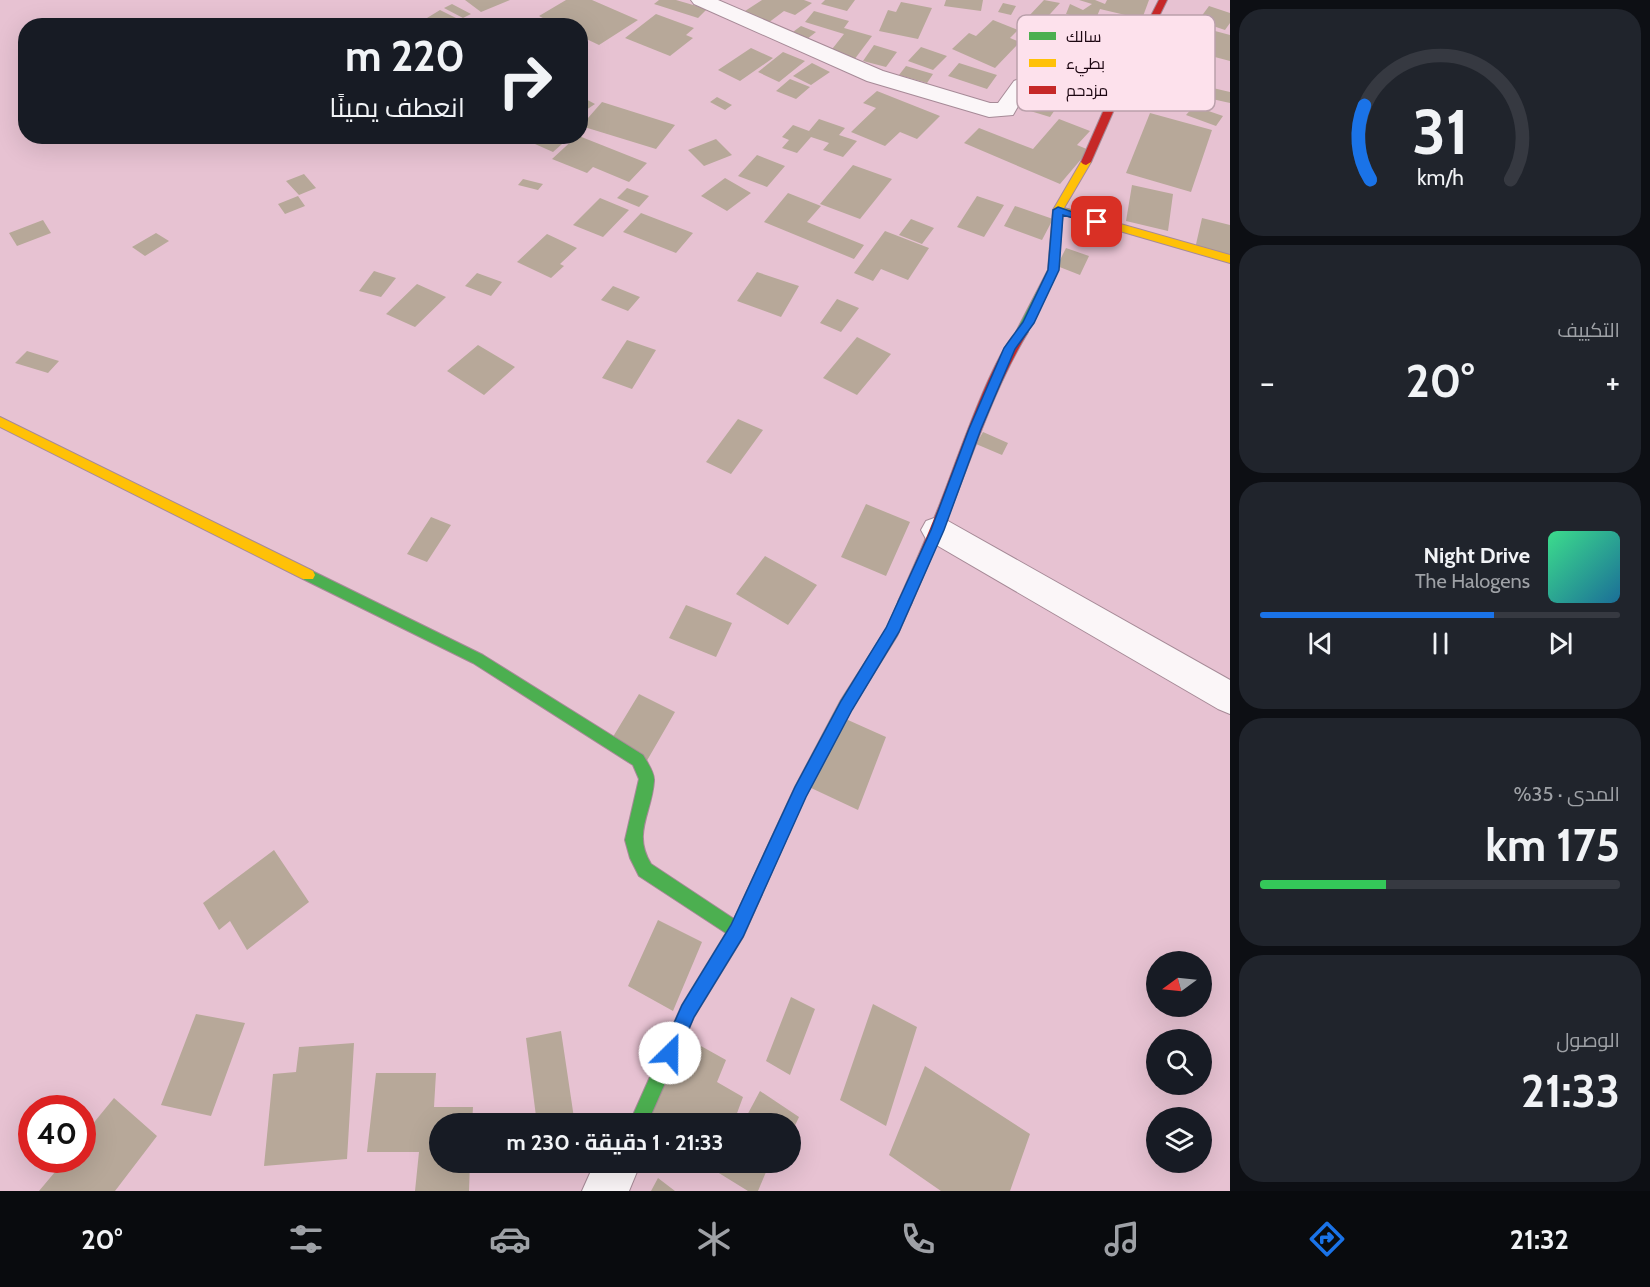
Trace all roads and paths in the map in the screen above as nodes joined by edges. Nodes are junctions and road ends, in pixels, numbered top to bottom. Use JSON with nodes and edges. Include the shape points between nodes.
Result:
{"nodes":[{"id":1,"x":701,"y":0,"type":"edge"},
{"id":2,"x":1163,"y":0,"type":"edge"},
{"id":3,"x":1155,"y":15,"type":"edge"},
{"id":4,"x":1017,"y":92,"type":"edge"},
{"id":5,"x":1108,"y":111,"type":"edge"},
{"id":6,"x":1058,"y":210,"type":"junction"},
{"id":7,"x":1230,"y":259,"type":"edge"},
{"id":8,"x":0,"y":422,"type":"edge"},
{"id":9,"x":937,"y":530,"type":"junction"},
{"id":10,"x":1230,"y":698,"type":"edge"},
{"id":11,"x":737,"y":931,"type":"junction"},
{"id":12,"x":643,"y":1113,"type":"edge"},
{"id":13,"x":613,"y":1173,"type":"edge"},
{"id":14,"x":604,"y":1191,"type":"edge"}],
"edges":[{"from":1,"to":4,"type":"street","via":[[875,76],[989,110],[1005,111]]},
{"from":2,"to":3,"type":"street"},
{"from":5,"to":6,"type":"street","via":[[1084,166]]},
{"from":6,"to":7,"type":"street"},
{"from":6,"to":9,"type":"street","via":[[1053,270],[1028,323],[1010,348]]},
{"from":8,"to":11,"type":"street","via":[[478,659],[620,746],[638,760],[647,779],[633,840],[645,870]]},
{"from":9,"to":10,"type":"street"},
{"from":9,"to":11,"type":"street","via":[[892,632],[846,705],[800,792]]},
{"from":11,"to":12,"type":"street","via":[[688,1011]]},
{"from":13,"to":14,"type":"street"}]}
